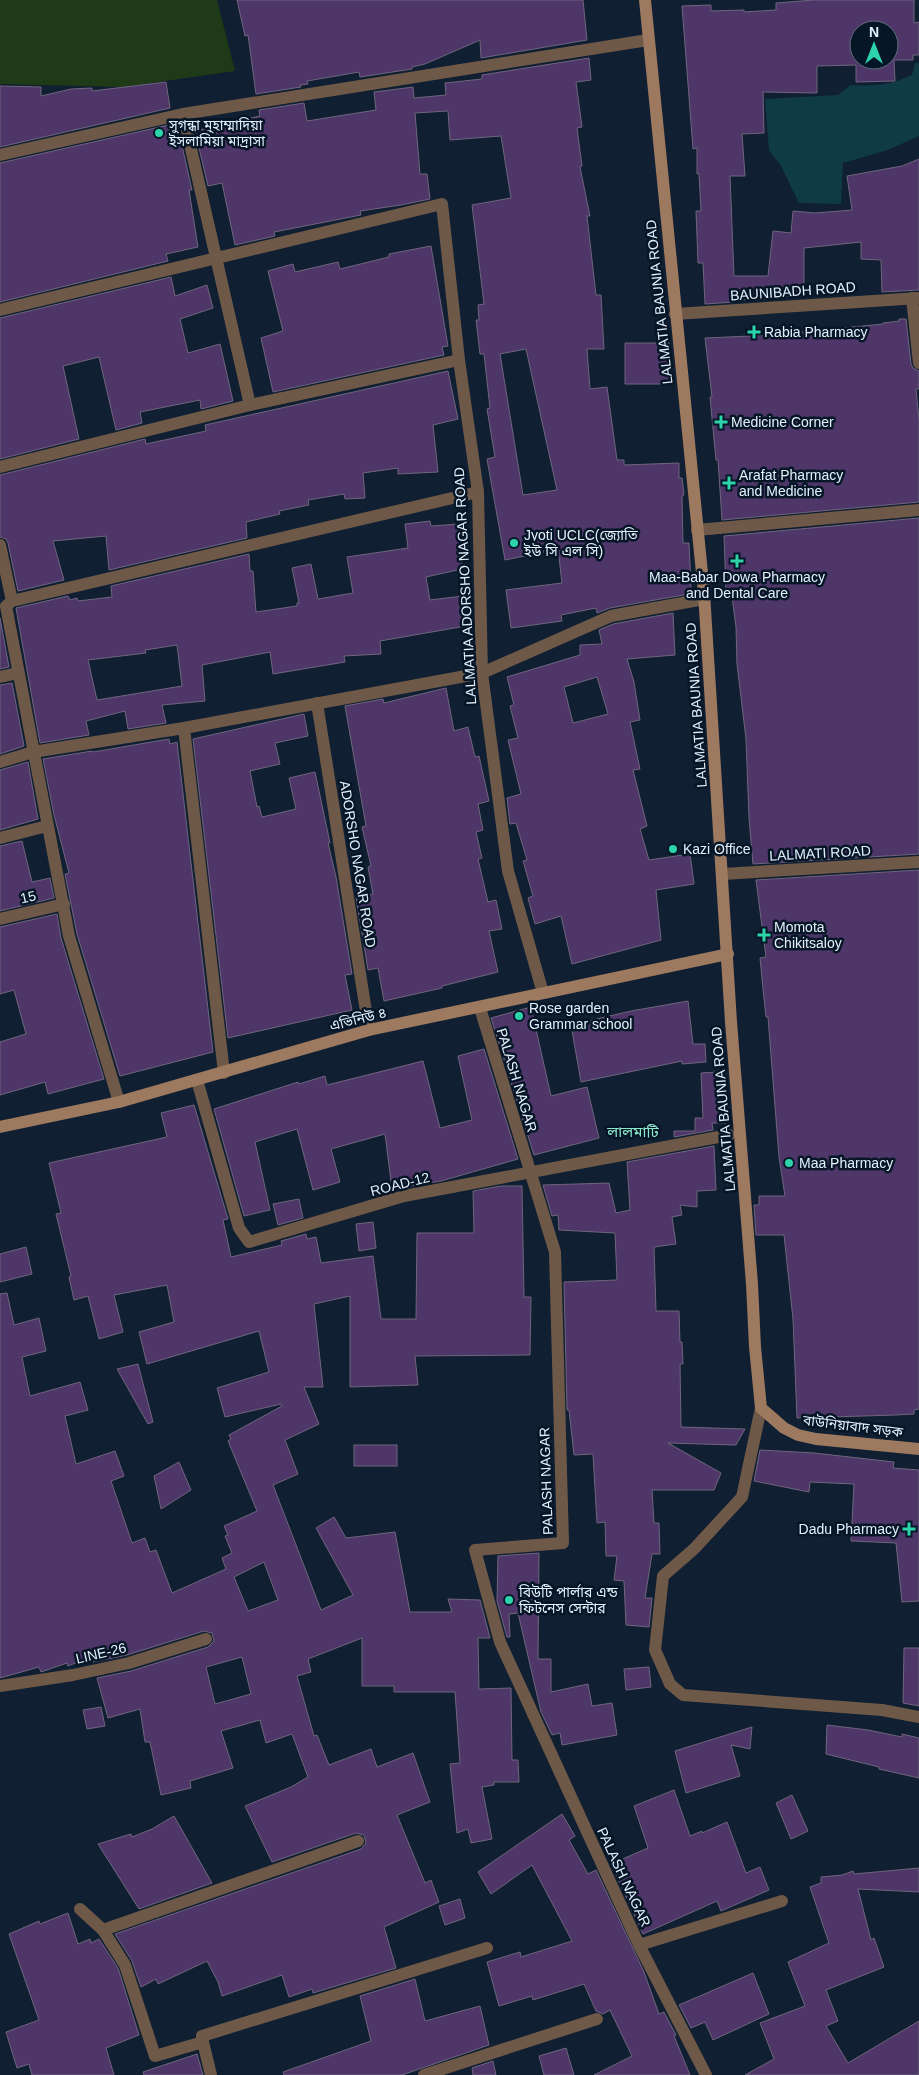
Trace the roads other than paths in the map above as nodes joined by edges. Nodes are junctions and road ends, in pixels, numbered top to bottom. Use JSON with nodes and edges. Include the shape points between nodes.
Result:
{"nodes":[{"id":1,"x":645,"y":0,"type":"edge"},
{"id":2,"x":648,"y":40,"type":"junction"},
{"id":3,"x":182,"y":114,"type":"junction"},
{"id":4,"x":0,"y":154,"type":"edge"},
{"id":5,"x":218,"y":259,"type":"junction"},
{"id":6,"x":916,"y":298,"type":"edge"},
{"id":7,"x":0,"y":310,"type":"edge"},
{"id":8,"x":676,"y":314,"type":"junction"},
{"id":9,"x":459,"y":360,"type":"junction"},
{"id":10,"x":919,"y":363,"type":"edge"},
{"id":11,"x":250,"y":405,"type":"junction"},
{"id":12,"x":0,"y":467,"type":"edge"},
{"id":13,"x":478,"y":492,"type":"junction"},
{"id":14,"x":919,"y":510,"type":"edge"},
{"id":15,"x":697,"y":530,"type":"junction"},
{"id":16,"x":0,"y":545,"type":"edge"},
{"id":17,"x":704,"y":599,"type":"junction"},
{"id":18,"x":6,"y":605,"type":"edge"},
{"id":19,"x":18,"y":673,"type":"junction"},
{"id":20,"x":482,"y":673,"type":"junction"},
{"id":21,"x":0,"y":677,"type":"edge"},
{"id":22,"x":317,"y":703,"type":"junction"},
{"id":23,"x":184,"y":728,"type":"junction"},
{"id":24,"x":33,"y":752,"type":"junction"},
{"id":25,"x":0,"y":762,"type":"edge"},
{"id":26,"x":47,"y":826,"type":"junction"},
{"id":27,"x":0,"y":838,"type":"edge"},
{"id":28,"x":919,"y":862,"type":"edge"},
{"id":29,"x":723,"y":874,"type":"junction"},
{"id":30,"x":64,"y":904,"type":"junction"},
{"id":31,"x":0,"y":919,"type":"edge"},
{"id":32,"x":728,"y":954,"type":"junction"},
{"id":33,"x":542,"y":993,"type":"junction"},
{"id":34,"x":480,"y":1008,"type":"junction"},
{"id":35,"x":369,"y":1030,"type":"junction"},
{"id":36,"x":224,"y":1072,"type":"junction"},
{"id":37,"x":197,"y":1080,"type":"junction"},
{"id":38,"x":119,"y":1102,"type":"junction"},
{"id":39,"x":1,"y":1125,"type":"edge"},
{"id":40,"x":729,"y":1135,"type":"dead end"},
{"id":41,"x":529,"y":1172,"type":"junction"},
{"id":42,"x":761,"y":1408,"type":"junction"},
{"id":43,"x":919,"y":1449,"type":"edge"},
{"id":44,"x":206,"y":1639,"type":"dead end"},
{"id":45,"x":0,"y":1686,"type":"edge"},
{"id":46,"x":919,"y":1717,"type":"edge"},
{"id":47,"x":358,"y":1841,"type":"dead end"},
{"id":48,"x":782,"y":1901,"type":"dead end"},
{"id":49,"x":80,"y":1909,"type":"dead end"},
{"id":50,"x":103,"y":1930,"type":"junction"},
{"id":51,"x":639,"y":1946,"type":"junction"},
{"id":52,"x":488,"y":1948,"type":"dead end"},
{"id":53,"x":597,"y":2019,"type":"dead end"},
{"id":54,"x":202,"y":2042,"type":"junction"},
{"id":55,"x":211,"y":2075,"type":"edge"},
{"id":56,"x":424,"y":2075,"type":"edge"},
{"id":57,"x":706,"y":2075,"type":"edge"}],
"edges":[{"from":1,"to":2,"type":"street","name":"LALMATIA BAUNIA ROAD"},
{"from":2,"to":3,"type":"street"},
{"from":2,"to":8,"type":"street","name":"LALMATIA BAUNIA ROAD"},
{"from":3,"to":4,"type":"street"},
{"from":3,"to":5,"type":"street"},
{"from":5,"to":7,"type":"street"},
{"from":5,"to":9,"type":"street","name":"LALMATIA ADORSHO NAGAR ROAD","via":[[442,204]]},
{"from":5,"to":11,"type":"street"},
{"from":6,"to":8,"type":"street","name":"BAUNIBADH ROAD"},
{"from":6,"to":10,"type":"street"},
{"from":8,"to":15,"type":"street","name":"LALMATIA BAUNIA ROAD"},
{"from":9,"to":11,"type":"street"},
{"from":9,"to":13,"type":"street","name":"LALMATIA ADORSHO NAGAR ROAD"},
{"from":11,"to":12,"type":"street"},
{"from":13,"to":18,"type":"street"},
{"from":13,"to":20,"type":"street","name":"LALMATIA ADORSHO NAGAR ROAD"},
{"from":14,"to":15,"type":"street"},
{"from":15,"to":17,"type":"street","name":"LALMATIA BAUNIA ROAD"},
{"from":16,"to":18,"type":"street"},
{"from":17,"to":20,"type":"street","via":[[611,616]]},
{"from":17,"to":29,"type":"street","name":"LALMATIA BAUNIA ROAD"},
{"from":18,"to":19,"type":"street"},
{"from":19,"to":21,"type":"street"},
{"from":19,"to":24,"type":"street"},
{"from":20,"to":22,"type":"street"},
{"from":20,"to":33,"type":"street","name":"LALMATIA ADORSHO NAGAR ROAD","via":[[508,871]]},
{"from":22,"to":23,"type":"street"},
{"from":22,"to":35,"type":"street","name":"ADORSHO NAGAR ROAD"},
{"from":23,"to":24,"type":"street"},
{"from":23,"to":36,"type":"street"},
{"from":24,"to":25,"type":"street"},
{"from":24,"to":26,"type":"street"},
{"from":26,"to":27,"type":"street"},
{"from":26,"to":30,"type":"street"},
{"from":28,"to":29,"type":"street","name":"LALMATI ROAD"},
{"from":29,"to":32,"type":"street","name":"LALMATIA BAUNIA ROAD"},
{"from":30,"to":31,"type":"street","name":"15"},
{"from":30,"to":38,"type":"street","via":[[69,936]]},
{"from":32,"to":33,"type":"street","name":"এভিনিউ ৪"},
{"from":32,"to":42,"type":"street","name":"LALMATIA BAUNIA ROAD"},
{"from":33,"to":34,"type":"street","name":"এভিনিউ ৪"},
{"from":34,"to":35,"type":"street","name":"এভিনিউ ৪"},
{"from":34,"to":41,"type":"street","name":"PALASH NAGAR"},
{"from":35,"to":36,"type":"street","name":"এভিনিউ ৪"},
{"from":36,"to":37,"type":"street","name":"এভিনিউ ৪"},
{"from":37,"to":38,"type":"street","name":"এভিনিউ ৪"},
{"from":37,"to":41,"type":"street","name":"ROAD-12","via":[[238,1228],[249,1242],[404,1196]]},
{"from":38,"to":39,"type":"street","name":"এভিনিউ ৪"},
{"from":40,"to":41,"type":"street","name":"ROAD-12"},
{"from":41,"to":51,"type":"street","name":"PALASH NAGAR","via":[[555,1252],[563,1543],[475,1550],[500,1642]]},
{"from":42,"to":43,"type":"street","name":"বাউনিয়াবাদ সড়ক","via":[[784,1428],[798,1435]]},
{"from":42,"to":46,"type":"street","via":[[742,1496],[694,1549],[663,1576],[654,1650],[670,1684],[683,1695],[882,1710]]},
{"from":44,"to":45,"type":"street","name":"LINE-26","via":[[128,1663]]},
{"from":47,"to":50,"type":"street"},
{"from":48,"to":51,"type":"street"},
{"from":49,"to":50,"type":"street"},
{"from":50,"to":54,"type":"street","via":[[125,1965],[155,2056]]},
{"from":51,"to":57,"type":"street","name":"PALASH NAGAR"},
{"from":52,"to":54,"type":"street","via":[[202,2036]]},
{"from":53,"to":56,"type":"street"},
{"from":54,"to":55,"type":"street"}]}
